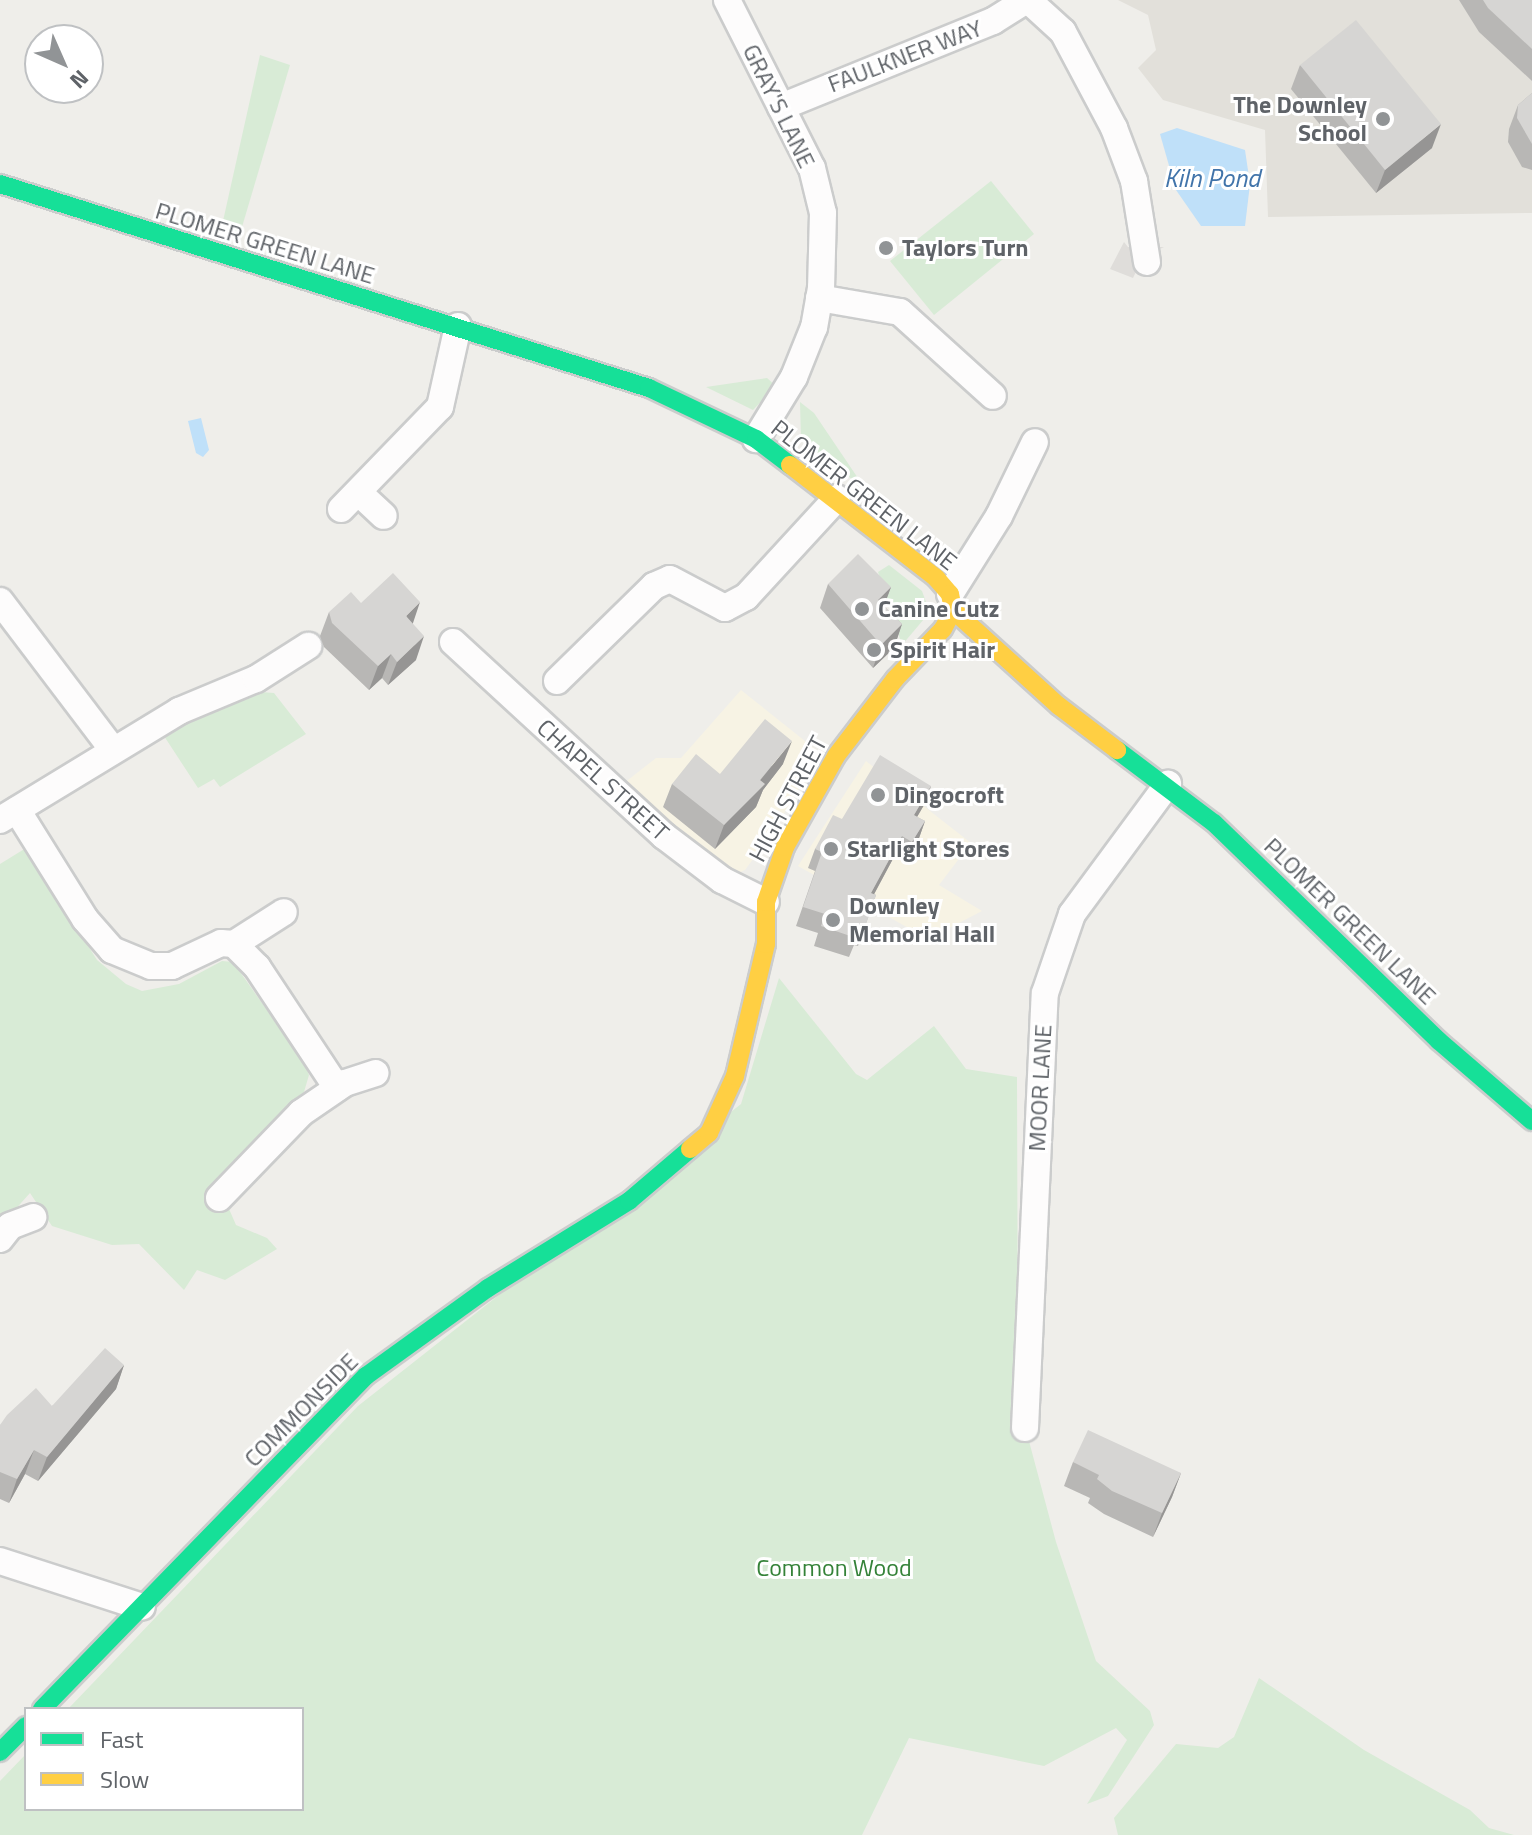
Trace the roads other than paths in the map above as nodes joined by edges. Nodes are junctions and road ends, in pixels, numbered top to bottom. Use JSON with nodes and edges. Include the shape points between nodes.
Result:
{"nodes":[{"id":1,"x":727,"y":0,"type":"edge"},
{"id":2,"x":1027,"y":0,"type":"edge"},
{"id":3,"x":781,"y":107,"type":"junction"},
{"id":4,"x":0,"y":184,"type":"edge"},
{"id":5,"x":1147,"y":262,"type":"dead end"},
{"id":6,"x":819,"y":298,"type":"junction"},
{"id":7,"x":458,"y":326,"type":"junction"},
{"id":8,"x":993,"y":396,"type":"dead end"},
{"id":9,"x":756,"y":439,"type":"junction"},
{"id":10,"x":1035,"y":442,"type":"dead end"},
{"id":11,"x":837,"y":498,"type":"junction"},
{"id":12,"x":384,"y":516,"type":"dead end"},
{"id":13,"x":0,"y":601,"type":"edge"},
{"id":14,"x":951,"y":602,"type":"junction"},
{"id":15,"x":453,"y":642,"type":"dead end"},
{"id":16,"x":308,"y":646,"type":"dead end"},
{"id":17,"x":557,"y":681,"type":"dead end"},
{"id":18,"x":113,"y":750,"type":"junction"},
{"id":19,"x":1168,"y":784,"type":"junction"},
{"id":20,"x":8,"y":815,"type":"edge"},
{"id":21,"x":766,"y":902,"type":"junction"},
{"id":22,"x":284,"y":912,"type":"dead end"},
{"id":23,"x":234,"y":944,"type":"junction"},
{"id":24,"x":375,"y":1073,"type":"dead end"},
{"id":25,"x":337,"y":1088,"type":"junction"},
{"id":26,"x":1532,"y":1121,"type":"edge"},
{"id":27,"x":709,"y":1133,"type":"joint"},
{"id":28,"x":219,"y":1198,"type":"dead end"},
{"id":29,"x":33,"y":1217,"type":"dead end"},
{"id":30,"x":0,"y":1239,"type":"edge"},
{"id":31,"x":1025,"y":1428,"type":"dead end"},
{"id":32,"x":0,"y":1561,"type":"edge"},
{"id":33,"x":142,"y":1607,"type":"junction"},
{"id":34,"x":44,"y":1707,"type":"edge"},
{"id":35,"x":24,"y":1728,"type":"edge"},
{"id":36,"x":0,"y":1752,"type":"edge"}],
"edges":[{"from":1,"to":3,"type":"street","name":"GRAY'S LANE"},
{"from":2,"to":3,"type":"street","name":"FAULKNER WAY","via":[[993,21]]},
{"from":2,"to":5,"type":"street","name":"FAULKNER WAY","via":[[1063,32],[1114,128],[1134,181]]},
{"from":3,"to":6,"type":"street","name":"GRAY'S LANE","via":[[812,168],[823,213]]},
{"from":4,"to":7,"type":"street","name":"PLOMER GREEN LANE"},
{"from":6,"to":8,"type":"street","via":[[900,312]]},
{"from":6,"to":9,"type":"street","name":"GRAY'S LANE","via":[[794,377]]},
{"from":7,"to":9,"type":"street","name":"PLOMER GREEN LANE","via":[[649,388]]},
{"from":7,"to":12,"type":"street","via":[[440,407],[350,500]]},
{"from":9,"to":11,"type":"street","name":"PLOMER GREEN LANE"},
{"from":10,"to":14,"type":"street"},
{"from":11,"to":14,"type":"street","name":"PLOMER GREEN LANE"},
{"from":11,"to":17,"type":"street","via":[[746,597],[725,608],[670,579],[654,586]]},
{"from":13,"to":18,"type":"street"},
{"from":14,"to":19,"type":"street","name":"PLOMER GREEN LANE","via":[[1059,706]]},
{"from":14,"to":21,"type":"street","name":"HIGH STREET","via":[[943,629],[895,679],[836,756],[785,847]]},
{"from":15,"to":21,"type":"street","name":"CHAPEL STREET","via":[[664,836],[722,880]]},
{"from":16,"to":18,"type":"street","via":[[256,679],[179,711]]},
{"from":18,"to":20,"type":"street"},
{"from":19,"to":26,"type":"street","name":"PLOMER GREEN LANE","via":[[1231,838],[1469,1070]]},
{"from":19,"to":31,"type":"street","name":"MOOR LANE","via":[[1072,914],[1045,993]]},
{"from":20,"to":23,"type":"street","via":[[85,919],[121,955],[151,966],[172,966],[221,943]]},
{"from":21,"to":27,"type":"street","name":"HIGH STREET","via":[[760,976],[735,1076]]},
{"from":22,"to":23,"type":"street"},
{"from":23,"to":25,"type":"street","via":[[257,967]]},
{"from":24,"to":25,"type":"street"},
{"from":25,"to":28,"type":"street","via":[[301,1113]]},
{"from":27,"to":33,"type":"street","name":"COMMONSIDE","via":[[629,1201],[488,1288],[366,1376]]},
{"from":29,"to":30,"type":"street","via":[[10,1226]]},
{"from":32,"to":33,"type":"street"},
{"from":33,"to":34,"type":"street","name":"COMMONSIDE"},
{"from":35,"to":36,"type":"street"}]}
